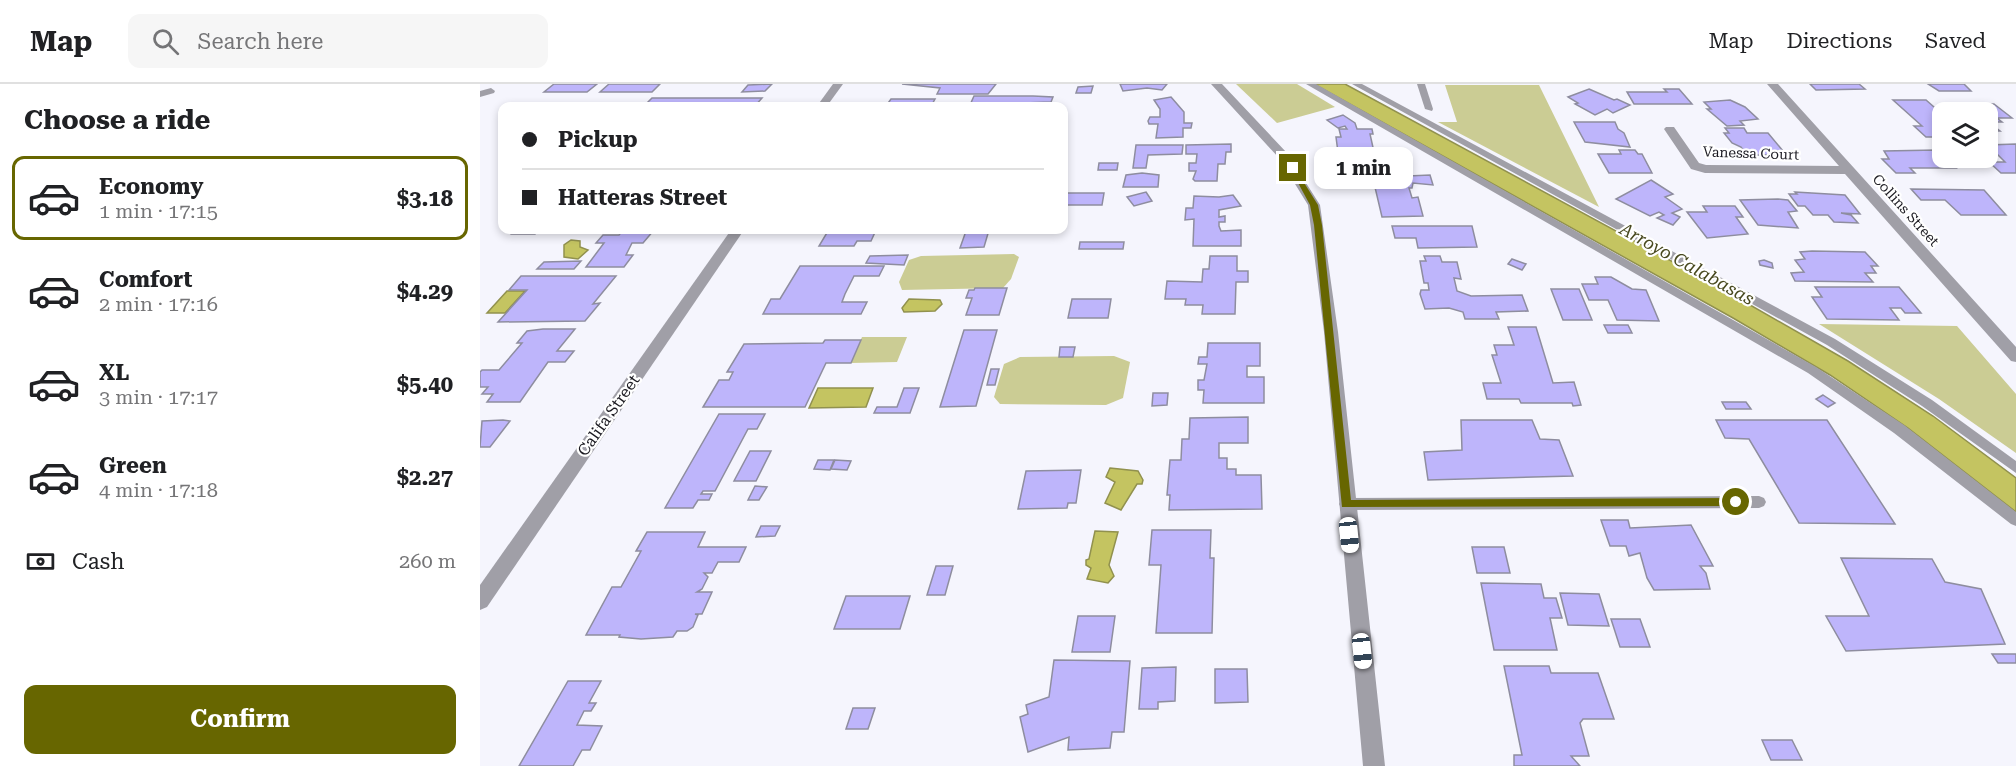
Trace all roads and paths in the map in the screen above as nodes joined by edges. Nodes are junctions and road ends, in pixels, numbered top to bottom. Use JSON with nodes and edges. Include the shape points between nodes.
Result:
{"nodes":[{"id":1,"x":838,"y":84,"type":"edge"},
{"id":2,"x":1216,"y":84,"type":"edge"},
{"id":3,"x":1310,"y":84,"type":"edge"},
{"id":4,"x":1356,"y":84,"type":"edge"},
{"id":5,"x":1421,"y":84,"type":"edge"},
{"id":6,"x":1772,"y":84,"type":"edge"},
{"id":7,"x":491,"y":91,"type":"dead end"},
{"id":8,"x":480,"y":94,"type":"edge"},
{"id":9,"x":825,"y":102,"type":"edge"},
{"id":10,"x":1429,"y":109,"type":"dead end"},
{"id":11,"x":1671,"y":129,"type":"dead end"},
{"id":12,"x":1850,"y":170,"type":"junction"},
{"id":13,"x":734,"y":234,"type":"edge"},
{"id":14,"x":2016,"y":357,"type":"edge"},
{"id":15,"x":2016,"y":468,"type":"edge"},
{"id":16,"x":1759,"y":502,"type":"dead end"},
{"id":17,"x":1346,"y":504,"type":"junction"},
{"id":18,"x":2016,"y":520,"type":"edge"},
{"id":19,"x":480,"y":601,"type":"edge"},
{"id":20,"x":1374,"y":766,"type":"edge"}],
"edges":[{"from":1,"to":9,"type":"street"},
{"from":2,"to":17,"type":"street","via":[[1282,149],[1314,205],[1331,332]]},
{"from":3,"to":18,"type":"lane","via":[[1812,370],[1899,429]]},
{"from":4,"to":15,"type":"lane","via":[[1831,342],[1928,403]]},
{"from":5,"to":10,"type":"lane"},
{"from":6,"to":12,"type":"street","name":"Collins Street"},
{"from":7,"to":8,"type":"lane"},
{"from":11,"to":12,"type":"street","name":"Vanessa Court","via":[[1695,166],[1705,169]]},
{"from":12,"to":14,"type":"street","name":"Collins Street"},
{"from":13,"to":19,"type":"street","name":"Califa Street"},
{"from":16,"to":17,"type":"lane"},
{"from":17,"to":20,"type":"street"}]}
